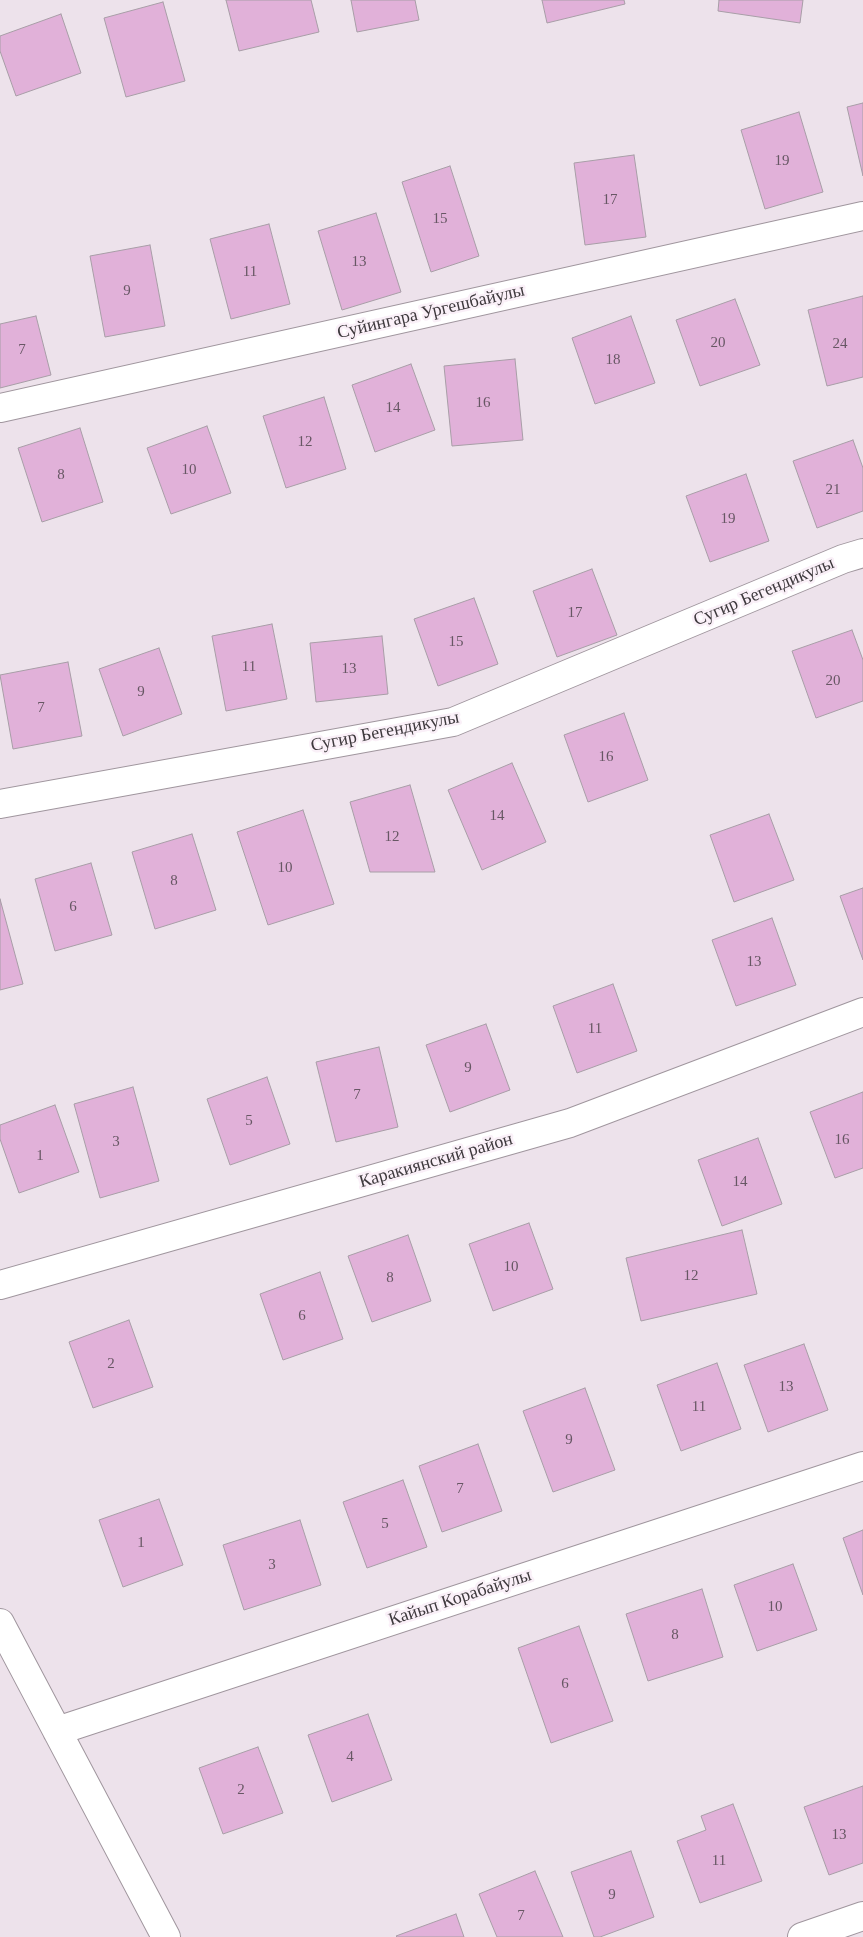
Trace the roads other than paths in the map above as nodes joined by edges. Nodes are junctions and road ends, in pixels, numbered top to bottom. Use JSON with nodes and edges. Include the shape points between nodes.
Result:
{"nodes":[{"id":1,"x":863,"y":216,"type":"edge"},
{"id":2,"x":0,"y":408,"type":"edge"},
{"id":3,"x":863,"y":552,"type":"edge"},
{"id":4,"x":0,"y":804,"type":"edge"},
{"id":5,"x":863,"y":1012,"type":"edge"},
{"id":6,"x":0,"y":1285,"type":"edge"},
{"id":7,"x":863,"y":1466,"type":"edge"},
{"id":8,"x":0,"y":1623,"type":"edge"},
{"id":9,"x":57,"y":1730,"type":"junction"},
{"id":10,"x":863,"y":1916,"type":"edge"},
{"id":11,"x":166,"y":1937,"type":"edge"},
{"id":12,"x":802,"y":1937,"type":"edge"}],
"edges":[{"from":1,"to":2,"type":"street","name":"Суйингара Ургешбайулы"},
{"from":3,"to":4,"type":"street","name":"Сугир Бегендикулы","via":[[453,722]]},
{"from":5,"to":6,"type":"street","name":"Каракиянский район","via":[[570,1123]]},
{"from":7,"to":9,"type":"street","name":"Кайып Корабайулы"},
{"from":8,"to":9,"type":"street"},
{"from":9,"to":11,"type":"street"},
{"from":10,"to":12,"type":"street"}]}
